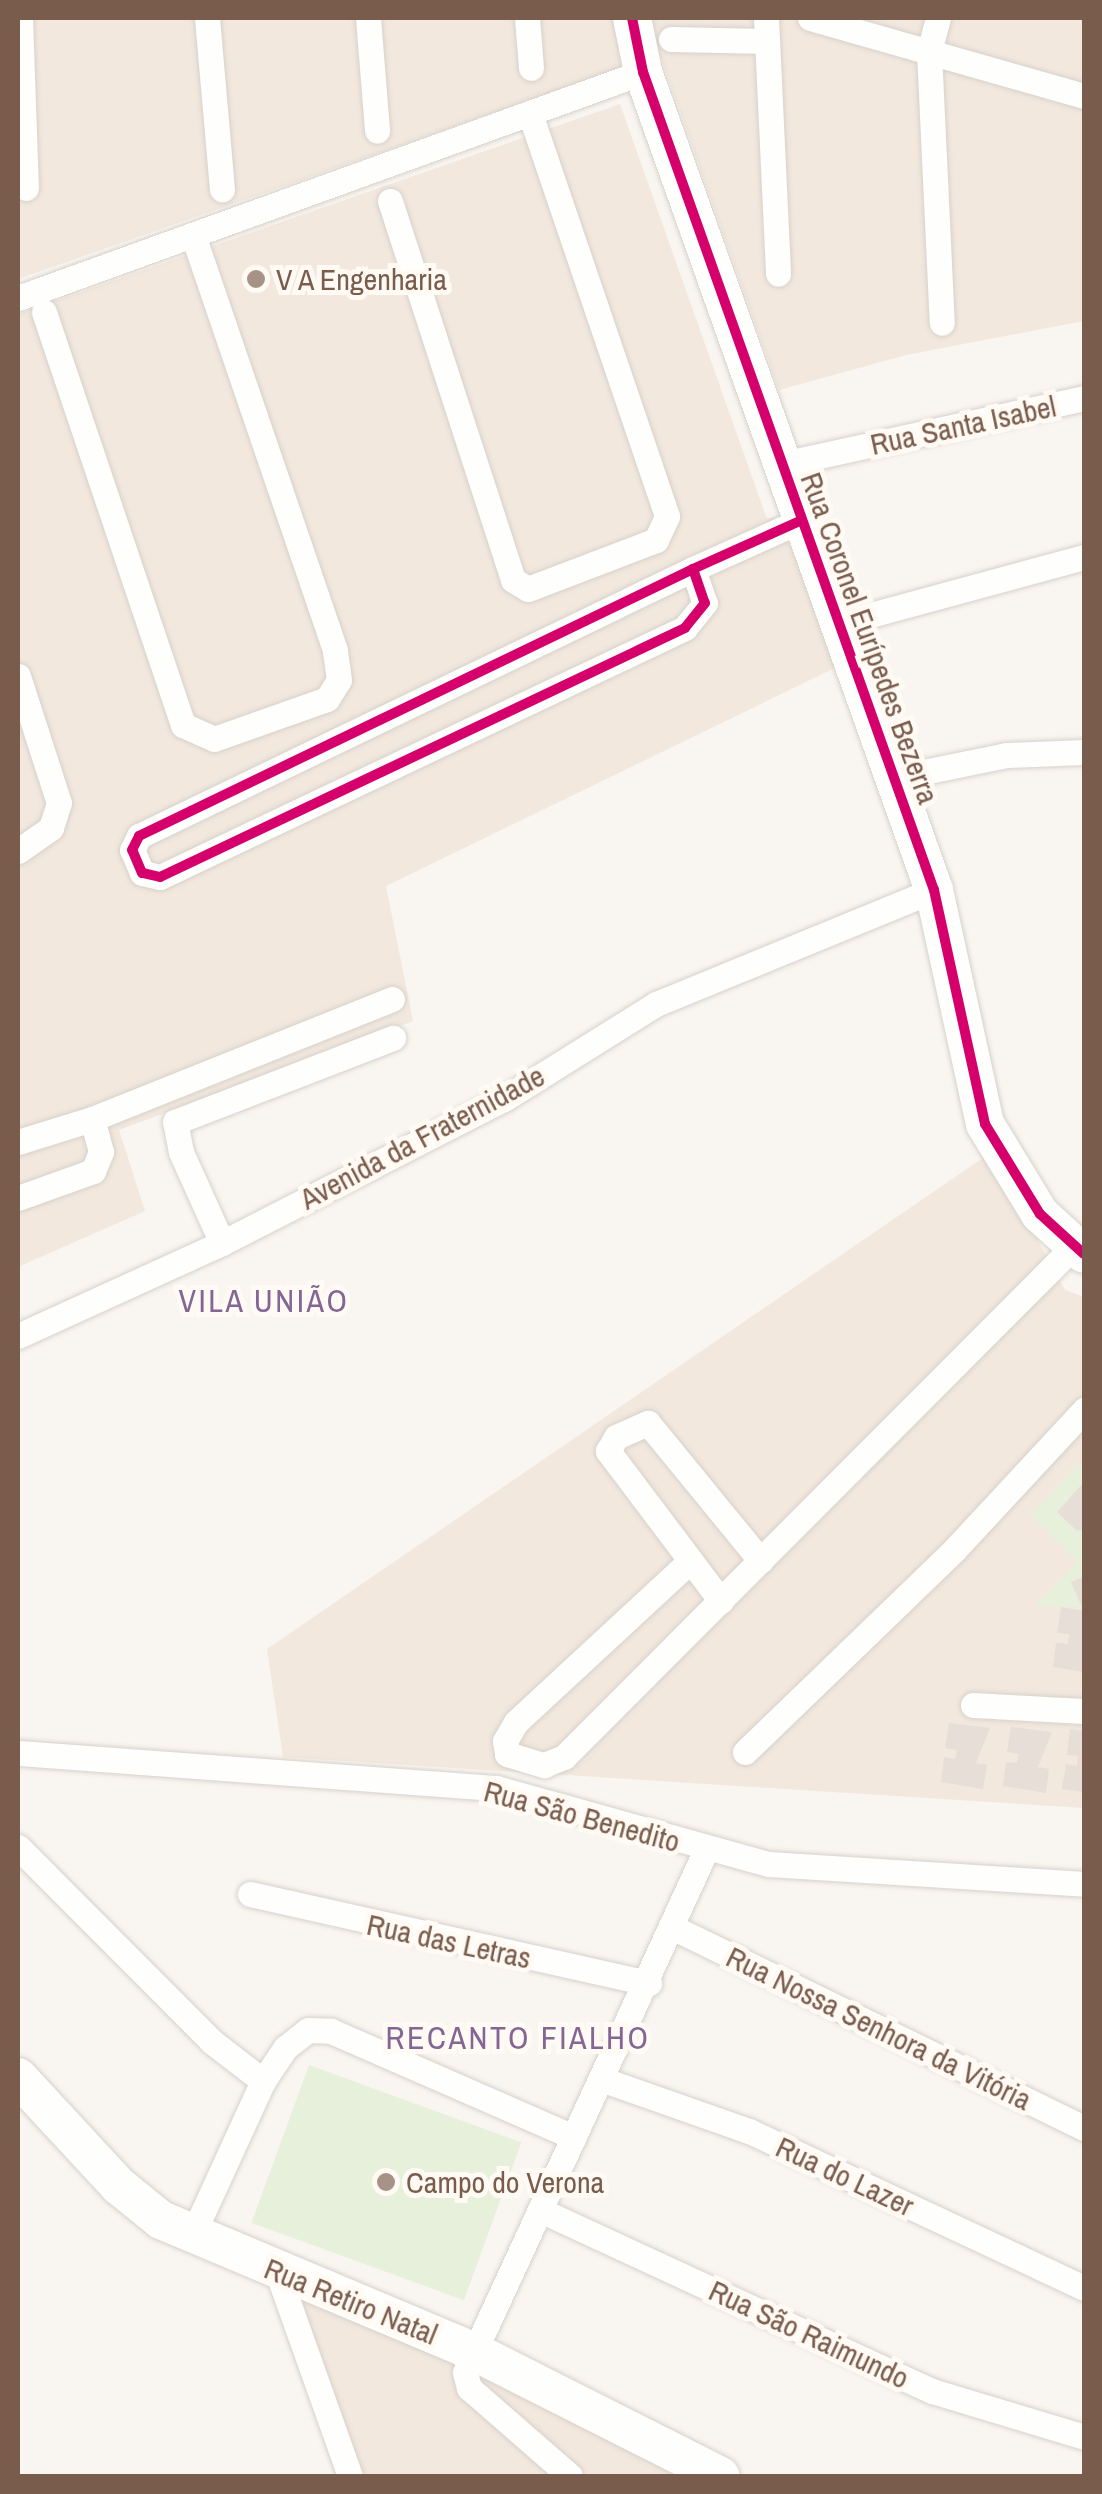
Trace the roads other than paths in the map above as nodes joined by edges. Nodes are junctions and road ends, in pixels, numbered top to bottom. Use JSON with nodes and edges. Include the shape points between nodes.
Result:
{"nodes":[{"id":1,"x":20,"y":18,"type":"edge"},
{"id":2,"x":208,"y":18,"type":"edge"},
{"id":3,"x":368,"y":18,"type":"edge"},
{"id":4,"x":527,"y":18,"type":"edge"},
{"id":5,"x":632,"y":18,"type":"edge"},
{"id":6,"x":810,"y":18,"type":"edge"},
{"id":7,"x":938,"y":18,"type":"edge"},
{"id":8,"x":766,"y":29,"type":"edge"},
{"id":9,"x":672,"y":39,"type":"dead end"},
{"id":10,"x":928,"y":52,"type":"junction"},
{"id":11,"x":530,"y":68,"type":"dead end"},
{"id":12,"x":642,"y":72,"type":"junction"},
{"id":13,"x":1084,"y":96,"type":"edge"},
{"id":14,"x":530,"y":113,"type":"junction"},
{"id":15,"x":377,"y":131,"type":"dead end"},
{"id":16,"x":26,"y":188,"type":"dead end"},
{"id":17,"x":222,"y":189,"type":"dead end"},
{"id":18,"x":390,"y":201,"type":"dead end"},
{"id":19,"x":192,"y":235,"type":"junction"},
{"id":20,"x":778,"y":274,"type":"dead end"},
{"id":21,"x":18,"y":298,"type":"edge"},
{"id":22,"x":44,"y":312,"type":"dead end"},
{"id":23,"x":942,"y":323,"type":"dead end"},
{"id":24,"x":1084,"y":398,"type":"edge"},
{"id":25,"x":782,"y":464,"type":"junction"},
{"id":26,"x":800,"y":521,"type":"junction"},
{"id":27,"x":1084,"y":557,"type":"edge"},
{"id":28,"x":693,"y":568,"type":"junction"},
{"id":29,"x":841,"y":623,"type":"junction"},
{"id":30,"x":18,"y":676,"type":"edge"},
{"id":31,"x":1084,"y":752,"type":"edge"},
{"id":32,"x":894,"y":778,"type":"junction"},
{"id":33,"x":18,"y":851,"type":"edge"},
{"id":34,"x":934,"y":890,"type":"junction"},
{"id":35,"x":392,"y":998,"type":"dead end"},
{"id":36,"x":393,"y":1038,"type":"dead end"},
{"id":37,"x":92,"y":1119,"type":"junction"},
{"id":38,"x":18,"y":1142,"type":"edge"},
{"id":39,"x":18,"y":1198,"type":"edge"},
{"id":40,"x":222,"y":1244,"type":"junction"},
{"id":41,"x":1079,"y":1251,"type":"edge"},
{"id":42,"x":18,"y":1336,"type":"edge"},
{"id":43,"x":1084,"y":1410,"type":"edge"},
{"id":44,"x":690,"y":1561,"type":"junction"},
{"id":45,"x":761,"y":1562,"type":"junction"},
{"id":46,"x":721,"y":1600,"type":"junction"},
{"id":47,"x":973,"y":1705,"type":"dead end"},
{"id":48,"x":1084,"y":1710,"type":"edge"},
{"id":49,"x":745,"y":1752,"type":"dead end"},
{"id":50,"x":18,"y":1753,"type":"edge"},
{"id":51,"x":18,"y":1846,"type":"edge"},
{"id":52,"x":706,"y":1850,"type":"junction"},
{"id":53,"x":1084,"y":1884,"type":"edge"},
{"id":54,"x":250,"y":1894,"type":"dead end"},
{"id":55,"x":674,"y":1928,"type":"junction"},
{"id":56,"x":649,"y":1983,"type":"junction"},
{"id":57,"x":18,"y":2077,"type":"edge"},
{"id":58,"x":600,"y":2079,"type":"junction"},
{"id":59,"x":263,"y":2081,"type":"junction"},
{"id":60,"x":1084,"y":2128,"type":"edge"},
{"id":61,"x":574,"y":2137,"type":"junction"},
{"id":62,"x":540,"y":2210,"type":"junction"},
{"id":63,"x":192,"y":2236,"type":"junction"},
{"id":64,"x":278,"y":2271,"type":"junction"},
{"id":65,"x":1084,"y":2288,"type":"edge"},
{"id":66,"x":475,"y":2352,"type":"junction"},
{"id":67,"x":1084,"y":2437,"type":"edge"},
{"id":68,"x":350,"y":2476,"type":"edge"},
{"id":69,"x":570,"y":2476,"type":"edge"},
{"id":70,"x":720,"y":2476,"type":"edge"}],
"edges":[{"from":1,"to":16,"type":"street"},
{"from":2,"to":17,"type":"street"},
{"from":3,"to":15,"type":"street"},
{"from":4,"to":11,"type":"street"},
{"from":5,"to":12,"type":"street","name":"Rua Coronel Eurípedes Bezerra"},
{"from":6,"to":10,"type":"street"},
{"from":7,"to":10,"type":"street"},
{"from":8,"to":9,"type":"street"},
{"from":8,"to":20,"type":"street"},
{"from":10,"to":13,"type":"street"},
{"from":10,"to":23,"type":"street"},
{"from":12,"to":14,"type":"street"},
{"from":12,"to":25,"type":"street","name":"Rua Coronel Eurípedes Bezerra"},
{"from":14,"to":18,"type":"street","via":[[666,516],[656,540],[528,589],[513,580]]},
{"from":14,"to":19,"type":"street"},
{"from":19,"to":21,"type":"street"},
{"from":19,"to":22,"type":"street","via":[[334,650],[339,680],[327,699],[214,739],[182,725]]},
{"from":24,"to":25,"type":"street","name":"Rua Santa Isabel"},
{"from":25,"to":26,"type":"street","name":"Rua Coronel Eurípedes Bezerra"},
{"from":26,"to":28,"type":"street"},
{"from":26,"to":29,"type":"street","name":"Rua Coronel Eurípedes Bezerra"},
{"from":27,"to":29,"type":"street"},
{"from":28,"to":28,"type":"street","via":[[139,836],[132,850],[142,873],[160,877],[685,628],[706,603]]},
{"from":29,"to":32,"type":"street","name":"Rua Coronel Eurípedes Bezerra"},
{"from":30,"to":33,"type":"street","via":[[59,803],[51,828]]},
{"from":31,"to":32,"type":"street","via":[[1007,755]]},
{"from":32,"to":34,"type":"street","name":"Rua Coronel Eurípedes Bezerra"},
{"from":34,"to":40,"type":"street","name":"Avenida da Fraternidade","via":[[656,1004],[504,1100]]},
{"from":34,"to":41,"type":"street","name":"Rua Coronel Eurípedes Bezerra","via":[[984,1124],[1040,1214]]},
{"from":35,"to":37,"type":"street"},
{"from":36,"to":40,"type":"street","via":[[174,1122]]},
{"from":37,"to":38,"type":"street"},
{"from":37,"to":39,"type":"street","via":[[102,1152],[93,1171]]},
{"from":40,"to":42,"type":"street","name":"Avenida da Fraternidade"},
{"from":41,"to":45,"type":"street"},
{"from":43,"to":49,"type":"street","via":[[955,1550]]},
{"from":44,"to":45,"type":"street","via":[[608,1451],[629,1428],[648,1423]]},
{"from":44,"to":46,"type":"street"},
{"from":44,"to":46,"type":"street","via":[[516,1722],[506,1754],[544,1764],[564,1757]]},
{"from":45,"to":46,"type":"street"},
{"from":47,"to":48,"type":"street"},
{"from":50,"to":52,"type":"street","name":"Rua São Benedito","via":[[496,1788]]},
{"from":51,"to":59,"type":"street","via":[[210,2041]]},
{"from":52,"to":53,"type":"street","name":"Rua São Benedito","via":[[828,1871]]},
{"from":52,"to":55,"type":"street"},
{"from":54,"to":56,"type":"street","name":"Rua das Letras"},
{"from":55,"to":56,"type":"street"},
{"from":55,"to":60,"type":"street","name":"Rua Nossa Senhora da Vitória"},
{"from":56,"to":58,"type":"street"},
{"from":57,"to":63,"type":"street","name":"Rua Retiro Natal","via":[[119,2186]]},
{"from":58,"to":61,"type":"street"},
{"from":58,"to":65,"type":"street","name":"Rua do Lazer","via":[[749,2131]]},
{"from":59,"to":61,"type":"street","via":[[298,2036],[330,2031]]},
{"from":59,"to":63,"type":"street"},
{"from":61,"to":62,"type":"street"},
{"from":62,"to":66,"type":"street"},
{"from":62,"to":67,"type":"street","name":"Rua São Raimundo","via":[[932,2391]]},
{"from":63,"to":64,"type":"street","name":"Rua Retiro Natal"},
{"from":64,"to":66,"type":"street","name":"Rua Retiro Natal"},
{"from":64,"to":68,"type":"street"},
{"from":66,"to":69,"type":"street","via":[[465,2372],[469,2388]]},
{"from":66,"to":70,"type":"street","name":"Rua Retiro Natal"}]}
